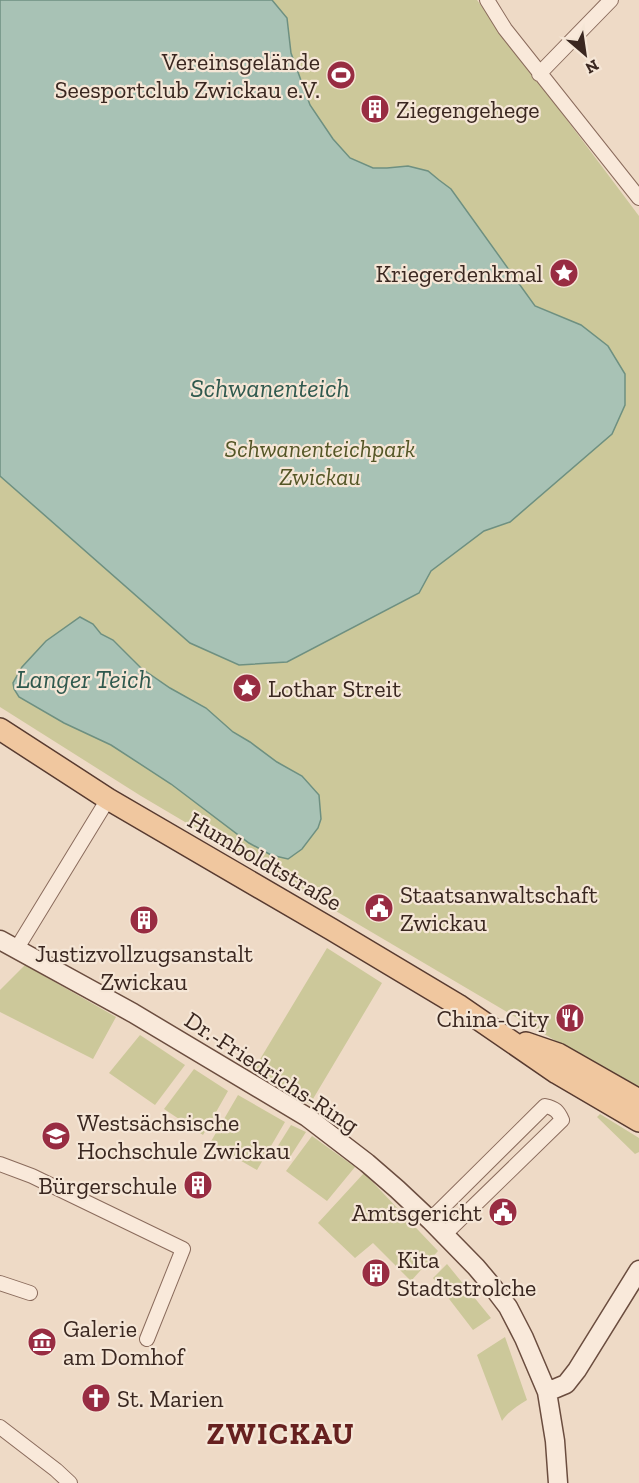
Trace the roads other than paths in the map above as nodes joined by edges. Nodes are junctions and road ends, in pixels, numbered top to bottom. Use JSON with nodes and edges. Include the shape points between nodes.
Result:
{"nodes":[{"id":1,"x":487,"y":0,"type":"edge"},
{"id":2,"x":611,"y":0,"type":"edge"},
{"id":3,"x":539,"y":74,"type":"junction"},
{"id":4,"x":639,"y":198,"type":"edge"},
{"id":5,"x":0,"y":729,"type":"edge"},
{"id":6,"x":108,"y":799,"type":"junction"},
{"id":7,"x":0,"y":940,"type":"edge"},
{"id":8,"x":17,"y":948,"type":"junction"},
{"id":9,"x":505,"y":1036,"type":"junction"},
{"id":10,"x":639,"y":1100,"type":"edge"},
{"id":11,"x":639,"y":1120,"type":"edge"},
{"id":12,"x":0,"y":1164,"type":"edge"},
{"id":13,"x":430,"y":1220,"type":"junction"},
{"id":14,"x":445,"y":1234,"type":"junction"},
{"id":15,"x":639,"y":1270,"type":"edge"},
{"id":16,"x":0,"y":1283,"type":"edge"},
{"id":17,"x":30,"y":1293,"type":"dead end"},
{"id":18,"x":147,"y":1339,"type":"dead end"},
{"id":19,"x":547,"y":1392,"type":"junction"},
{"id":20,"x":0,"y":1427,"type":"edge"},
{"id":21,"x":70,"y":1483,"type":"edge"},
{"id":22,"x":558,"y":1483,"type":"edge"}],
"edges":[{"from":1,"to":3,"type":"street"},
{"from":2,"to":3,"type":"street"},
{"from":3,"to":4,"type":"street"},
{"from":5,"to":6,"type":"main road","name":"Humboldtstraße"},
{"from":6,"to":8,"type":"street"},
{"from":6,"to":9,"type":"main road","name":"Humboldtstraße"},
{"from":7,"to":8,"type":"main road","name":"Dr.-Friedrichs-Ring"},
{"from":8,"to":13,"type":"main road","name":"Dr.-Friedrichs-Ring","via":[[307,1117],[372,1167]]},
{"from":9,"to":10,"type":"main road","name":"Humboldtstraße","via":[[558,1054]]},
{"from":9,"to":11,"type":"main road","name":"Humboldtstraße","via":[[566,1079]]},
{"from":12,"to":18,"type":"street","via":[[183,1249]]},
{"from":13,"to":14,"type":"main road","name":"Dr.-Friedrichs-Ring"},
{"from":13,"to":14,"type":"street","via":[[545,1106],[559,1113],[562,1120]]},
{"from":14,"to":19,"type":"main road","name":"Dr.-Friedrichs-Ring","via":[[507,1307]]},
{"from":15,"to":19,"type":"main road","via":[[578,1370],[566,1384]]},
{"from":16,"to":17,"type":"street"},
{"from":19,"to":22,"type":"main road","name":"Dr.-Friedrichs-Ring"},
{"from":20,"to":21,"type":"street"}]}
